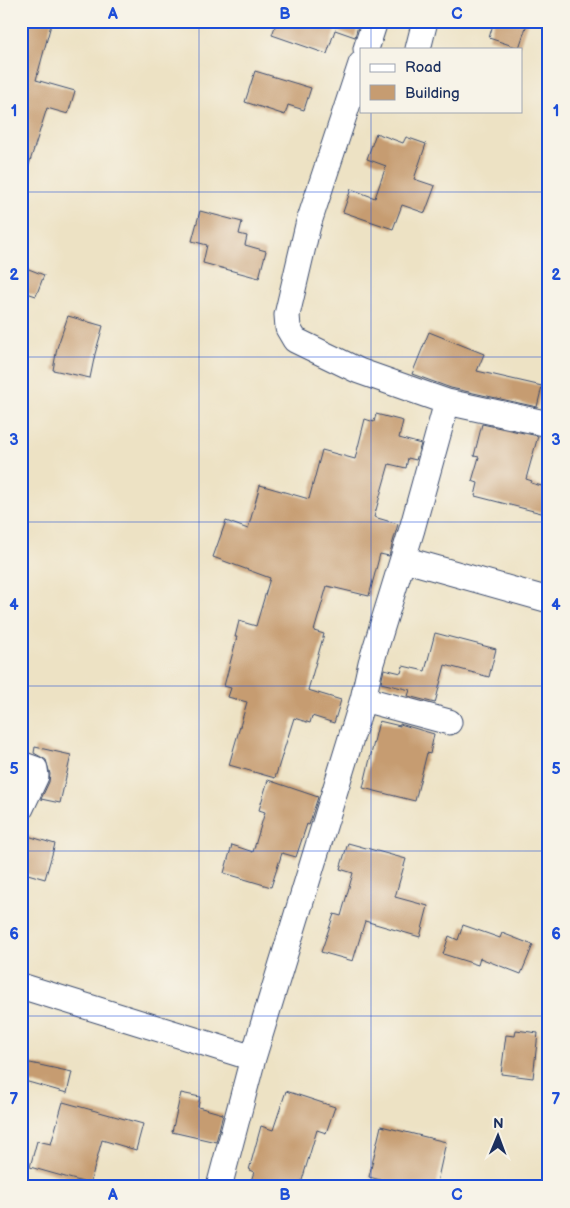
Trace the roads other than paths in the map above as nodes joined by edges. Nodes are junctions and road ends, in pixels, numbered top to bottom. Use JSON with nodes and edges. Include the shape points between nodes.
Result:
{"nodes":[{"id":1,"x":375,"y":21,"type":"edge"},
{"id":2,"x":425,"y":21,"type":"edge"},
{"id":3,"x":366,"y":48,"type":"edge"},
{"id":4,"x":418,"y":48,"type":"edge"},
{"id":5,"x":360,"y":67,"type":"edge"},
{"id":6,"x":447,"y":402,"type":"junction"},
{"id":7,"x":549,"y":424,"type":"edge"},
{"id":8,"x":403,"y":559,"type":"junction"},
{"id":9,"x":549,"y":600,"type":"edge"},
{"id":10,"x":363,"y":699,"type":"junction"},
{"id":11,"x":449,"y":722,"type":"dead end"},
{"id":12,"x":21,"y":764,"type":"edge"},
{"id":13,"x":21,"y":808,"type":"edge"},
{"id":14,"x":21,"y":986,"type":"edge"},
{"id":15,"x":253,"y":1058,"type":"junction"},
{"id":16,"x":219,"y":1187,"type":"edge"}],
"edges":[{"from":1,"to":3,"type":"street"},
{"from":2,"to":4,"type":"street"},
{"from":5,"to":6,"type":"street","via":[[308,225],[287,315],[288,328],[295,340],[359,371]]},
{"from":6,"to":7,"type":"street"},
{"from":6,"to":8,"type":"street"},
{"from":8,"to":9,"type":"street"},
{"from":8,"to":10,"type":"street"},
{"from":10,"to":11,"type":"street"},
{"from":10,"to":15,"type":"street"},
{"from":12,"to":13,"type":"street","via":[[35,768],[36,776]]},
{"from":14,"to":15,"type":"street"},
{"from":15,"to":16,"type":"street"}]}
